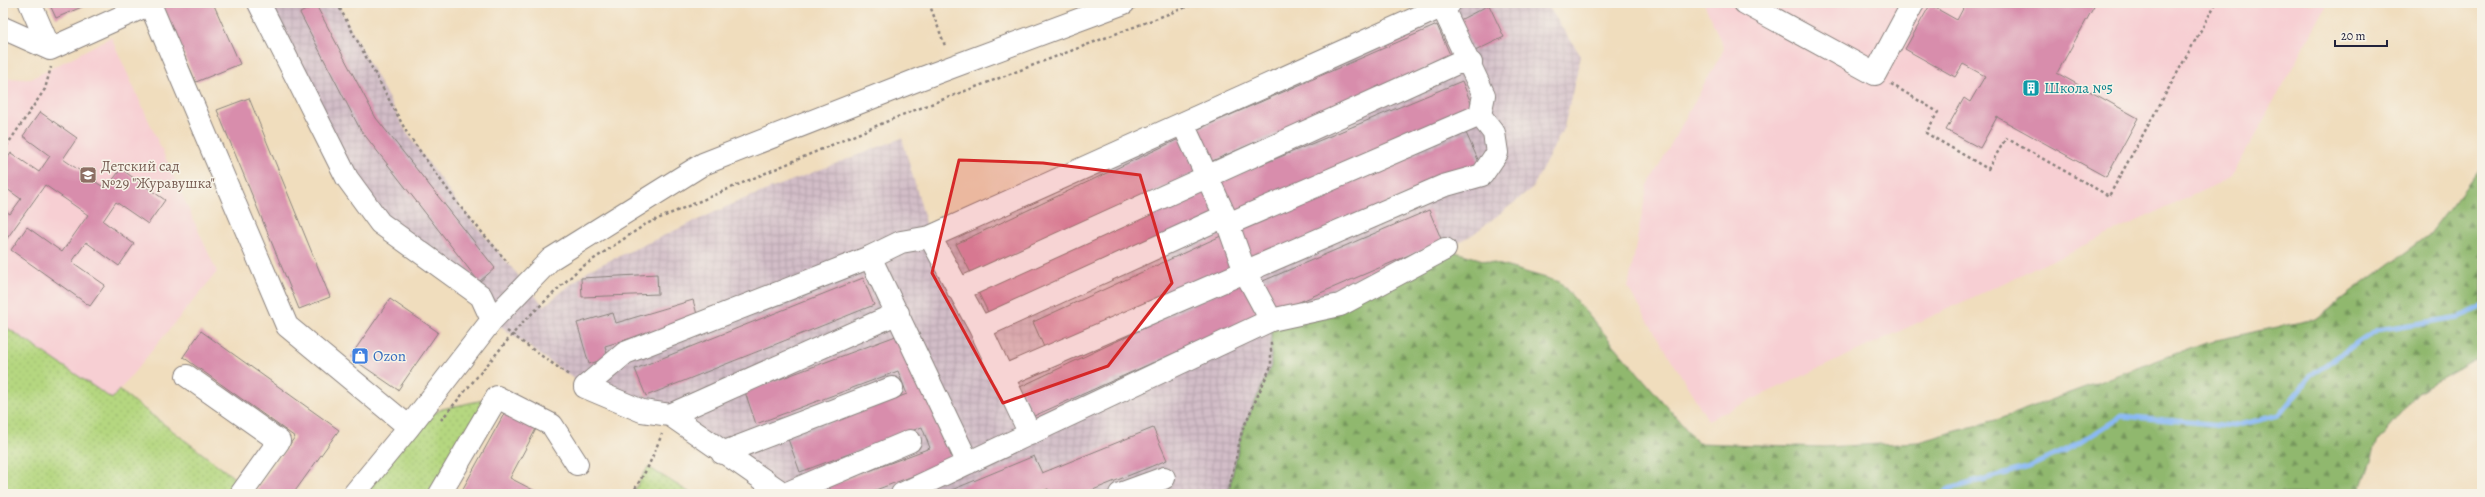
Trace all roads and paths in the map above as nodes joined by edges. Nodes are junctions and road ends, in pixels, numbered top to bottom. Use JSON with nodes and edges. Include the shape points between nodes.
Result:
{"nodes":[{"id":1,"x":30,"y":3,"type":"edge"},
{"id":2,"x":259,"y":3,"type":"edge"},
{"id":3,"x":337,"y":3,"type":"edge"},
{"id":4,"x":929,"y":3,"type":"edge"},
{"id":5,"x":1124,"y":3,"type":"edge"},
{"id":6,"x":1197,"y":3,"type":"edge"},
{"id":7,"x":1745,"y":3,"type":"edge"},
{"id":8,"x":1909,"y":3,"type":"edge"},
{"id":9,"x":2216,"y":3,"type":"edge"},
{"id":10,"x":1446,"y":5,"type":"edge"},
{"id":11,"x":3,"y":28,"type":"edge"},
{"id":12,"x":945,"y":46,"type":"dead end"},
{"id":13,"x":50,"y":59,"type":"junction"},
{"id":14,"x":1470,"y":63,"type":"junction"},
{"id":15,"x":1875,"y":74,"type":"junction"},
{"id":16,"x":1480,"y":114,"type":"junction"},
{"id":17,"x":1183,"y":124,"type":"junction"},
{"id":18,"x":3,"y":151,"type":"edge"},
{"id":19,"x":1208,"y":175,"type":"junction"},
{"id":20,"x":1227,"y":220,"type":"junction"},
{"id":21,"x":930,"y":237,"type":"junction"},
{"id":22,"x":1445,"y":249,"type":"dead end"},
{"id":23,"x":870,"y":257,"type":"junction"},
{"id":24,"x":508,"y":263,"type":"dead end"},
{"id":25,"x":1245,"y":272,"type":"junction"},
{"id":26,"x":958,"y":290,"type":"junction"},
{"id":27,"x":898,"y":313,"type":"junction"},
{"id":28,"x":492,"y":320,"type":"junction"},
{"id":29,"x":1271,"y":320,"type":"junction"},
{"id":30,"x":980,"y":328,"type":"junction"},
{"id":31,"x":512,"y":335,"type":"junction"},
{"id":32,"x":187,"y":376,"type":"dead end"},
{"id":33,"x":1002,"y":377,"type":"junction"},
{"id":34,"x":585,"y":387,"type":"junction"},
{"id":35,"x":892,"y":388,"type":"dead end"},
{"id":36,"x":670,"y":416,"type":"junction"},
{"id":37,"x":437,"y":426,"type":"dead end"},
{"id":38,"x":409,"y":427,"type":"junction"},
{"id":39,"x":1030,"y":434,"type":"junction"},
{"id":40,"x":910,"y":441,"type":"dead end"},
{"id":41,"x":722,"y":453,"type":"junction"},
{"id":42,"x":968,"y":463,"type":"junction"},
{"id":43,"x":577,"y":464,"type":"dead end"},
{"id":44,"x":1164,"y":478,"type":"dead end"},
{"id":45,"x":241,"y":494,"type":"edge"},
{"id":46,"x":354,"y":494,"type":"edge"},
{"id":47,"x":440,"y":494,"type":"edge"},
{"id":48,"x":632,"y":494,"type":"edge"},
{"id":49,"x":784,"y":494,"type":"edge"},
{"id":50,"x":902,"y":494,"type":"edge"},
{"id":51,"x":1120,"y":494,"type":"edge"},
{"id":52,"x":1228,"y":494,"type":"edge"}],
"edges":[{"from":1,"to":13,"type":"street"},
{"from":2,"to":28,"type":"street","via":[[347,178],[380,223],[481,296]]},
{"from":3,"to":24,"type":"path","via":[[407,133],[458,204]]},
{"from":4,"to":12,"type":"path"},
{"from":5,"to":28,"type":"street","via":[[917,80],[703,164],[551,259]]},
{"from":6,"to":31,"type":"path","via":[[902,114],[646,224],[579,269]]},
{"from":7,"to":15,"type":"street"},
{"from":8,"to":15,"type":"street","via":[[1912,5]]},
{"from":9,"to":15,"type":"path","via":[[2109,196],[2006,138],[1988,169],[1926,133],[1938,112]]},
{"from":10,"to":14,"type":"street"},
{"from":10,"to":17,"type":"street"},
{"from":11,"to":13,"type":"street"},
{"from":13,"to":18,"type":"path","via":[[46,89]]},
{"from":13,"to":38,"type":"street","via":[[150,4],[287,326]]},
{"from":14,"to":16,"type":"street","via":[[1484,94]]},
{"from":14,"to":19,"type":"street","via":[[1457,63]]},
{"from":16,"to":20,"type":"street"},
{"from":16,"to":25,"type":"street","via":[[1494,133],[1497,153],[1482,175],[1443,186]]},
{"from":17,"to":19,"type":"street"},
{"from":17,"to":21,"type":"street"},
{"from":19,"to":20,"type":"street"},
{"from":19,"to":26,"type":"street"},
{"from":20,"to":25,"type":"street"},
{"from":20,"to":30,"type":"street"},
{"from":21,"to":23,"type":"street","via":[[901,242]]},
{"from":21,"to":26,"type":"street"},
{"from":22,"to":29,"type":"street","via":[[1340,305]]},
{"from":23,"to":27,"type":"street"},
{"from":23,"to":34,"type":"street","via":[[624,353]]},
{"from":25,"to":29,"type":"street"},
{"from":25,"to":33,"type":"street"},
{"from":26,"to":30,"type":"street"},
{"from":27,"to":36,"type":"street"},
{"from":27,"to":42,"type":"street"},
{"from":28,"to":31,"type":"path"},
{"from":28,"to":38,"type":"street"},
{"from":29,"to":39,"type":"street"},
{"from":29,"to":52,"type":"path","via":[[1271,366],[1242,431]]},
{"from":30,"to":33,"type":"street"},
{"from":31,"to":34,"type":"path"},
{"from":31,"to":37,"type":"path"},
{"from":32,"to":45,"type":"street","via":[[280,441]]},
{"from":33,"to":39,"type":"street"},
{"from":34,"to":36,"type":"street","via":[[642,410]]},
{"from":35,"to":41,"type":"street"},
{"from":36,"to":41,"type":"street"},
{"from":36,"to":48,"type":"path","via":[[648,467]]},
{"from":38,"to":46,"type":"street"},
{"from":39,"to":42,"type":"street"},
{"from":40,"to":49,"type":"street"},
{"from":41,"to":49,"type":"street"},
{"from":42,"to":50,"type":"street"},
{"from":43,"to":47,"type":"street","via":[[552,425],[497,397]]},
{"from":44,"to":51,"type":"street"}]}
